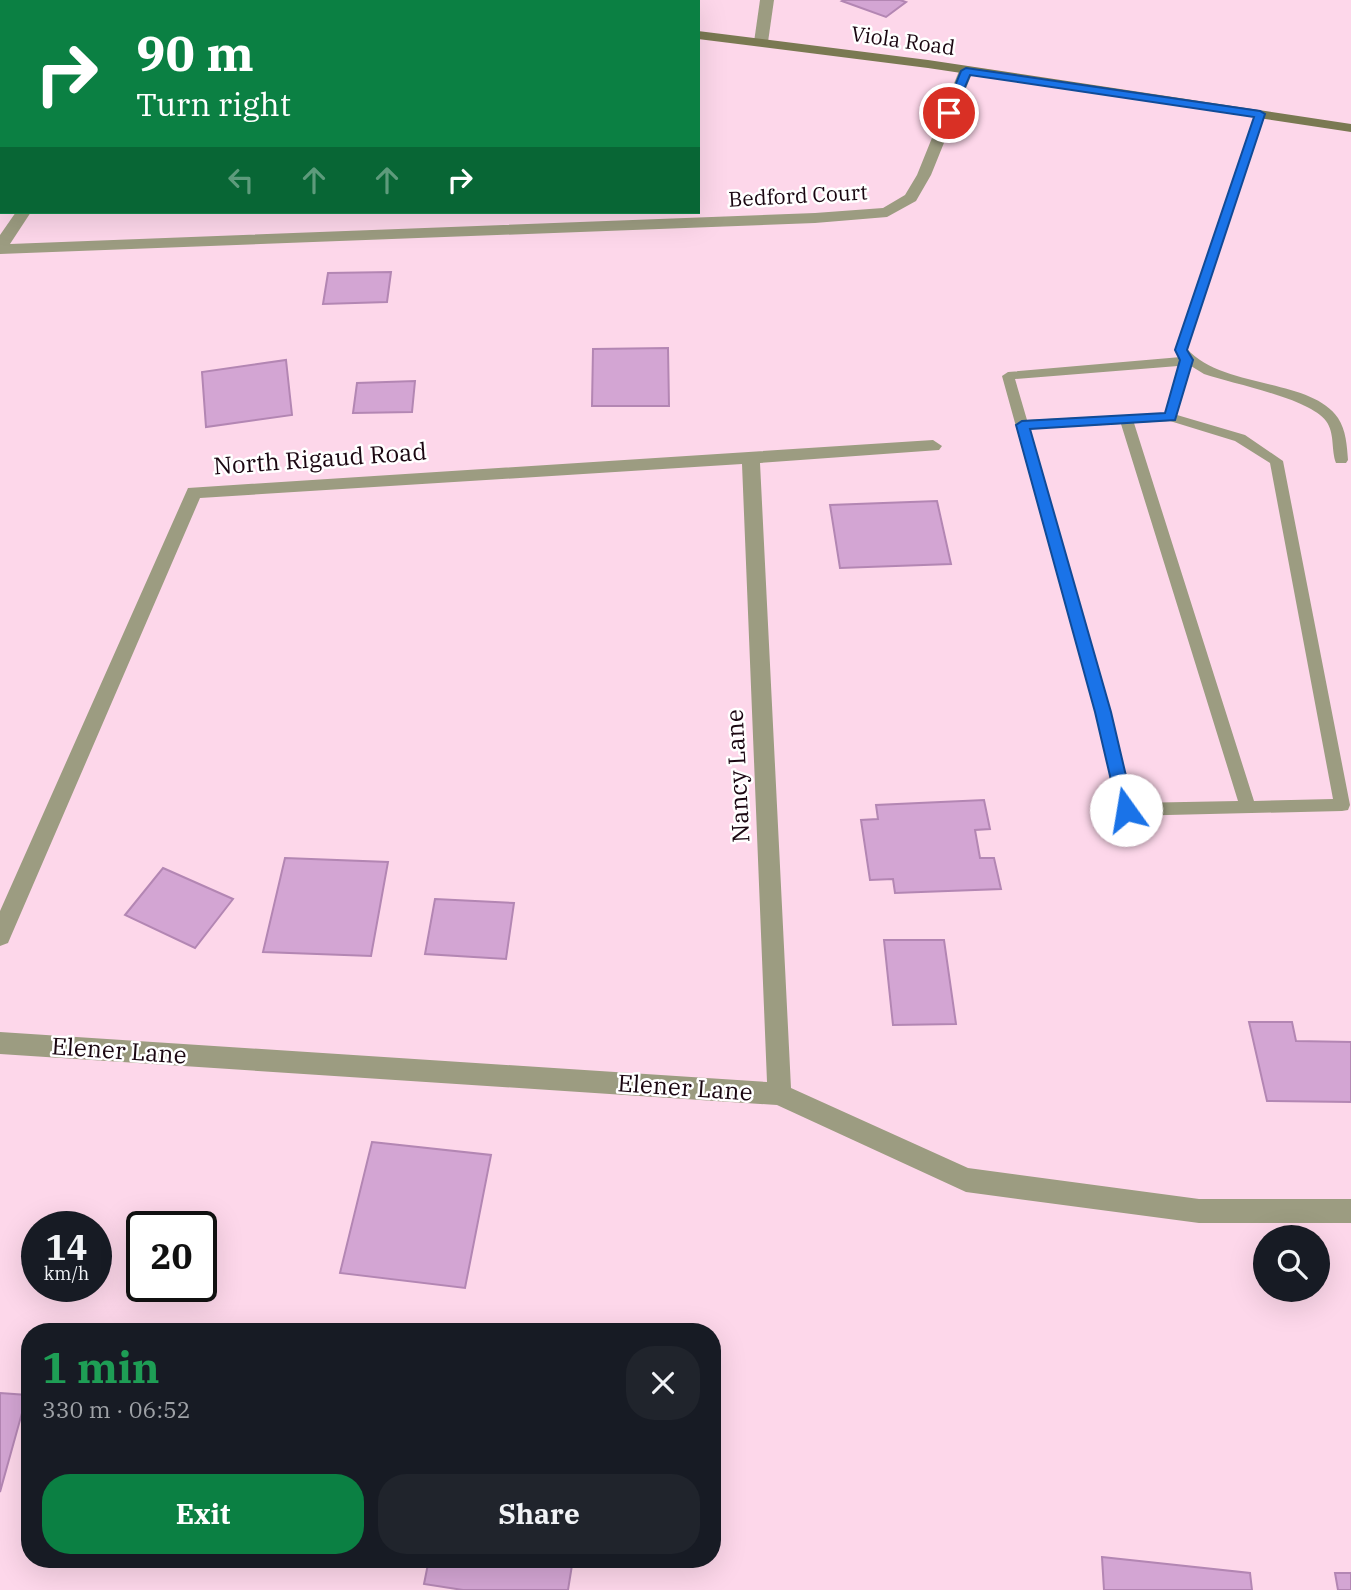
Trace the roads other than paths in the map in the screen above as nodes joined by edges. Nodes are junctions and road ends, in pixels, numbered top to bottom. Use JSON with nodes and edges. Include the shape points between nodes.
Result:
{"nodes":[{"id":1,"x":767,"y":0,"type":"edge"},
{"id":2,"x":700,"y":35,"type":"edge"},
{"id":3,"x":761,"y":42,"type":"junction"},
{"id":4,"x":966,"y":71,"type":"junction"},
{"id":5,"x":1260,"y":114,"type":"junction"},
{"id":6,"x":1351,"y":128,"type":"edge"},
{"id":7,"x":22,"y":214,"type":"edge"},
{"id":8,"x":0,"y":248,"type":"edge"},
{"id":9,"x":1186,"y":360,"type":"junction"},
{"id":10,"x":1170,"y":417,"type":"junction"},
{"id":11,"x":1126,"y":420,"type":"junction"},
{"id":12,"x":1022,"y":425,"type":"junction"},
{"id":13,"x":933,"y":446,"type":"dead end"},
{"id":14,"x":751,"y":456,"type":"junction"},
{"id":15,"x":1341,"y":460,"type":"dead end"},
{"id":16,"x":1248,"y":807,"type":"junction"},
{"id":17,"x":0,"y":936,"type":"edge"},
{"id":18,"x":0,"y":1043,"type":"edge"},
{"id":19,"x":779,"y":1094,"type":"junction"},
{"id":20,"x":1351,"y":1211,"type":"edge"}],
"edges":[{"from":1,"to":3,"type":"street"},
{"from":2,"to":3,"type":"street","name":"Viola Road"},
{"from":3,"to":4,"type":"street","name":"Viola Road"},
{"from":4,"to":5,"type":"street","name":"Viola Road"},
{"from":4,"to":8,"type":"street","name":"Bedford Court","via":[[924,175],[911,198],[887,212]]},
{"from":5,"to":6,"type":"street","name":"Viola Road"},
{"from":5,"to":9,"type":"lane","via":[[1181,350]]},
{"from":7,"to":8,"type":"street"},
{"from":9,"to":10,"type":"lane"},
{"from":9,"to":12,"type":"lane","via":[[1008,376]]},
{"from":9,"to":15,"type":"lane","via":[[1312,404],[1331,418]]},
{"from":10,"to":11,"type":"lane"},
{"from":10,"to":16,"type":"lane","via":[[1240,438],[1276,461],[1342,805]]},
{"from":11,"to":12,"type":"lane"},
{"from":11,"to":16,"type":"lane"},
{"from":12,"to":16,"type":"lane","via":[[1126,810]]},
{"from":13,"to":14,"type":"street","name":"North Rigaud Road"},
{"from":14,"to":17,"type":"street","name":"North Rigaud Road","via":[[194,492]]},
{"from":14,"to":19,"type":"street","name":"Nancy Lane"},
{"from":18,"to":19,"type":"street","name":"Elener Lane"},
{"from":19,"to":20,"type":"street","name":"Elener Lane","via":[[966,1180],[1199,1211]]}]}
